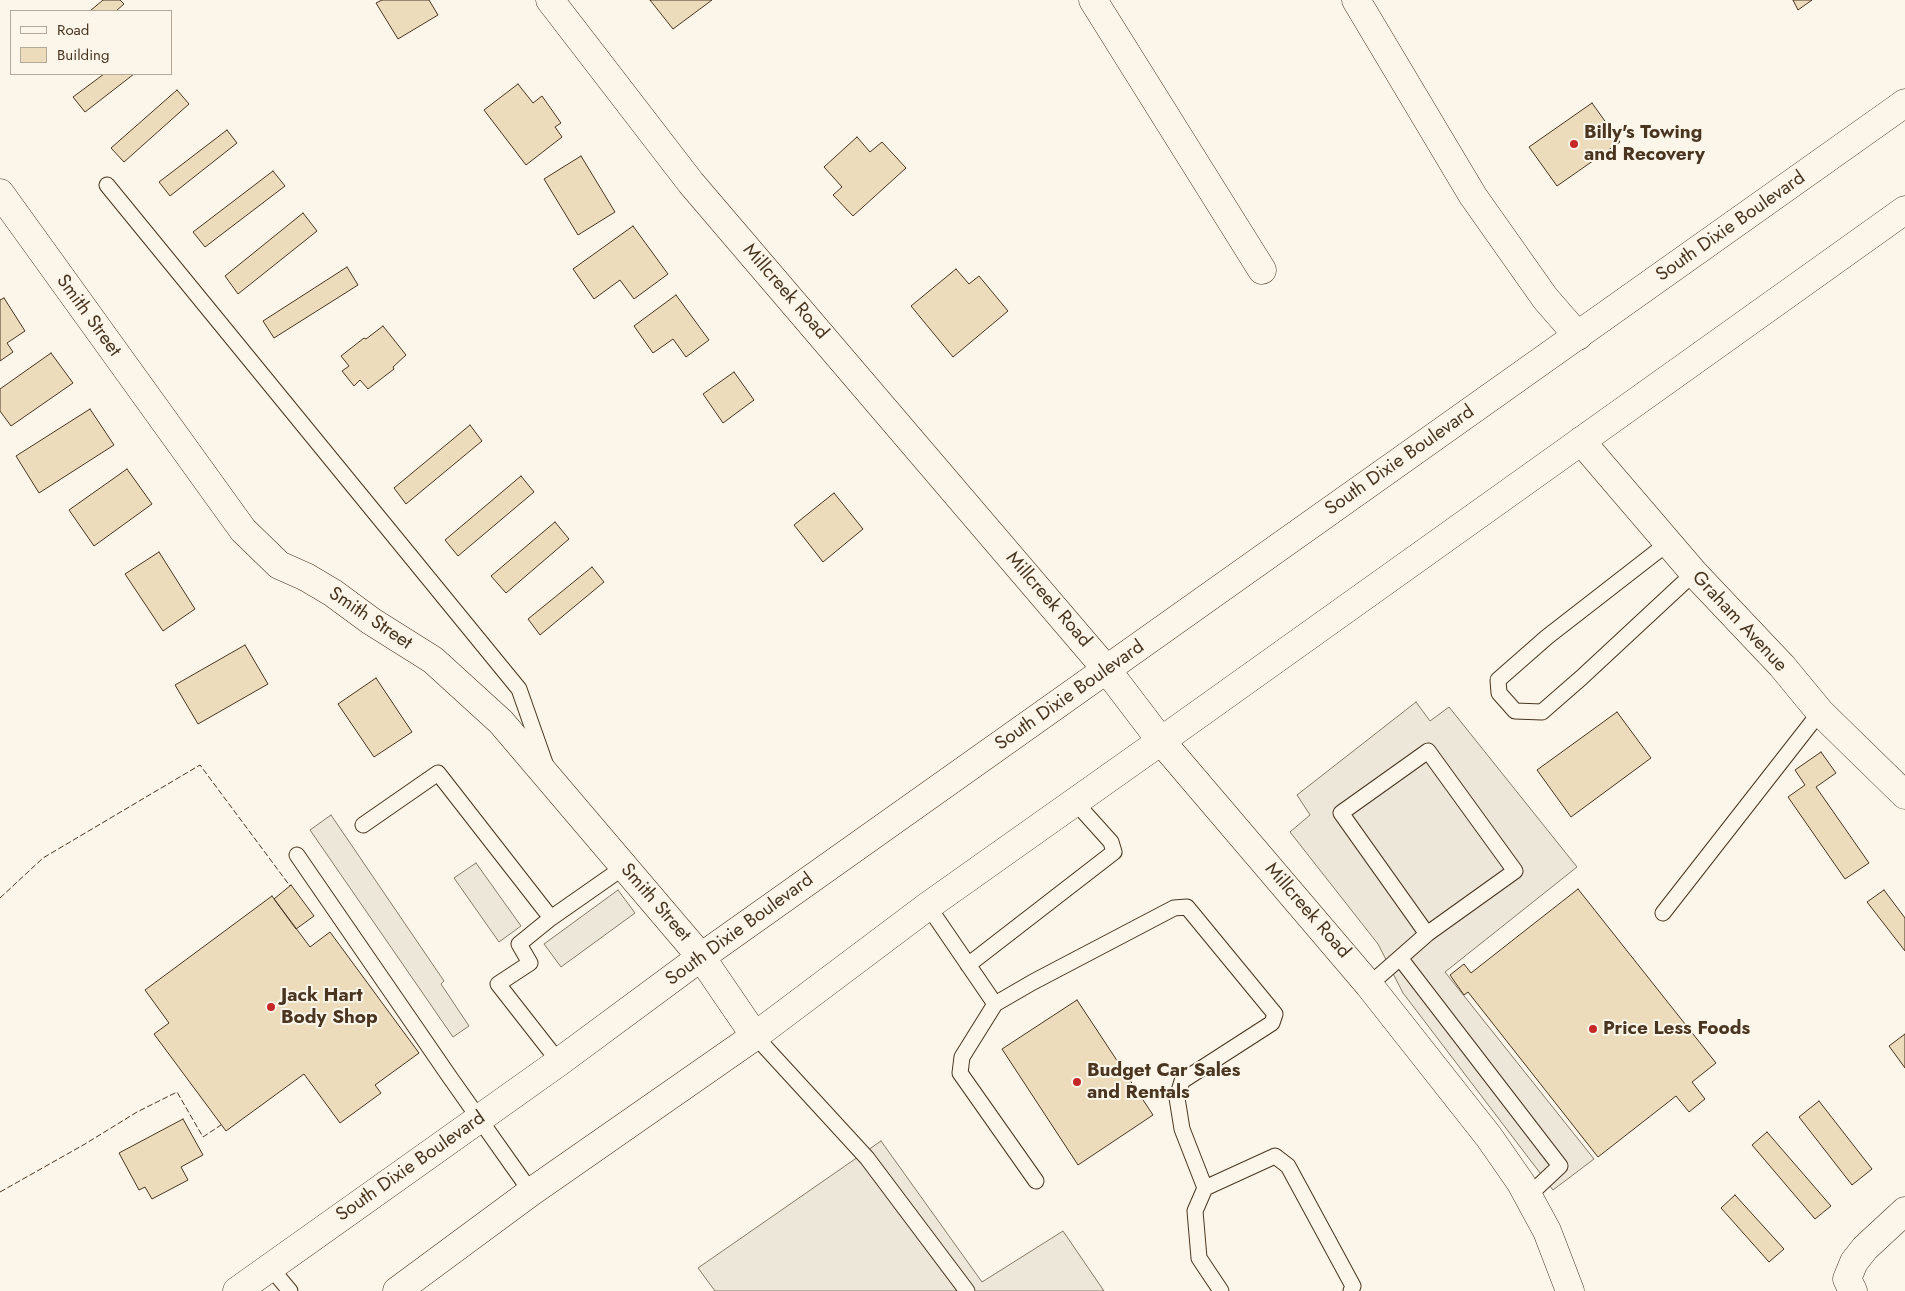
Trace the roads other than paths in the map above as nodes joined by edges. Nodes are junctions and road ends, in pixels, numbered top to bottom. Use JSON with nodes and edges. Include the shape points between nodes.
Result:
{"nodes":[{"id":1,"x":550,"y":0,"type":"edge"},
{"id":2,"x":1356,"y":0,"type":"edge"},
{"id":3,"x":1100,"y":2,"type":"edge"},
{"id":4,"x":1905,"y":103,"type":"edge"},
{"id":5,"x":107,"y":185,"type":"dead end"},
{"id":6,"x":0,"y":193,"type":"edge"},
{"id":7,"x":1905,"y":210,"type":"edge"},
{"id":8,"x":1262,"y":270,"type":"dead end"},
{"id":9,"x":1578,"y":336,"type":"junction"},
{"id":10,"x":1582,"y":441,"type":"junction"},
{"id":11,"x":1668,"y":543,"type":"junction"},
{"id":12,"x":1694,"y":573,"type":"junction"},
{"id":13,"x":1108,"y":670,"type":"junction"},
{"id":14,"x":1820,"y":712,"type":"junction"},
{"id":15,"x":1161,"y":741,"type":"junction"},
{"id":16,"x":551,"y":781,"type":"junction"},
{"id":17,"x":1905,"y":795,"type":"edge"},
{"id":18,"x":1074,"y":802,"type":"junction"},
{"id":19,"x":363,"y":825,"type":"dead end"},
{"id":20,"x":297,"y":855,"type":"dead end"},
{"id":21,"x":624,"y":867,"type":"junction"},
{"id":22,"x":928,"y":906,"type":"junction"},
{"id":23,"x":1663,"y":914,"type":"dead end"},
{"id":24,"x":551,"y":918,"type":"junction"},
{"id":25,"x":1428,"y":934,"type":"junction"},
{"id":26,"x":701,"y":957,"type":"junction"},
{"id":27,"x":1400,"y":958,"type":"junction"},
{"id":28,"x":968,"y":965,"type":"junction"},
{"id":29,"x":1369,"y":985,"type":"junction"},
{"id":30,"x":995,"y":1004,"type":"junction"},
{"id":31,"x":755,"y":1036,"type":"junction"},
{"id":32,"x":559,"y":1062,"type":"junction"},
{"id":33,"x":480,"y":1119,"type":"junction"},
{"id":34,"x":1036,"y":1181,"type":"dead end"},
{"id":35,"x":1205,"y":1188,"type":"junction"},
{"id":36,"x":531,"y":1192,"type":"junction"},
{"id":37,"x":1528,"y":1196,"type":"junction"},
{"id":38,"x":1905,"y":1211,"type":"edge"},
{"id":39,"x":270,"y":1267,"type":"junction"},
{"id":40,"x":237,"y":1291,"type":"edge"},
{"id":41,"x":290,"y":1291,"type":"edge"},
{"id":42,"x":397,"y":1291,"type":"edge"},
{"id":43,"x":967,"y":1291,"type":"edge"},
{"id":44,"x":1221,"y":1291,"type":"edge"},
{"id":45,"x":1351,"y":1291,"type":"edge"},
{"id":46,"x":1570,"y":1291,"type":"edge"},
{"id":47,"x":1853,"y":1291,"type":"edge"}],
"edges":[{"from":1,"to":13,"type":"main road","name":"Millcreek Road","via":[[691,183]]},
{"from":2,"to":9,"type":"main road","via":[[1472,196],[1545,298]]},
{"from":3,"to":8,"type":"main road"},
{"from":4,"to":9,"type":"main road","name":"South Dixie Boulevard"},
{"from":5,"to":16,"type":"lane","via":[[519,689]]},
{"from":6,"to":16,"type":"main road","name":"Smith Street","via":[[243,530],[279,564],[306,576],[433,660],[501,722]]},
{"from":7,"to":10,"type":"main road"},
{"from":9,"to":13,"type":"main road","name":"South Dixie Boulevard"},
{"from":10,"to":11,"type":"main road","name":"Graham Avenue"},
{"from":10,"to":15,"type":"main road"},
{"from":11,"to":12,"type":"main road","name":"Graham Avenue"},
{"from":11,"to":12,"type":"lane","via":[[1547,637],[1498,680],[1499,693],[1515,711],[1542,712]]},
{"from":12,"to":14,"type":"main road","name":"Graham Avenue","via":[[1782,666]]},
{"from":13,"to":15,"type":"main road","name":"Millcreek Road"},
{"from":13,"to":26,"type":"main road","name":"South Dixie Boulevard"},
{"from":14,"to":17,"type":"main road","name":"Graham Avenue"},
{"from":14,"to":23,"type":"lane"},
{"from":15,"to":18,"type":"main road"},
{"from":15,"to":29,"type":"main road","name":"Millcreek Road"},
{"from":16,"to":21,"type":"main road","name":"Smith Street"},
{"from":18,"to":22,"type":"main road"},
{"from":18,"to":28,"type":"lane","via":[[1111,842],[1114,852]]},
{"from":19,"to":24,"type":"lane","via":[[438,773]]},
{"from":20,"to":33,"type":"lane"},
{"from":21,"to":24,"type":"lane"},
{"from":21,"to":26,"type":"main road","name":"Smith Street"},
{"from":22,"to":28,"type":"lane"},
{"from":22,"to":31,"type":"main road"},
{"from":24,"to":32,"type":"lane","via":[[519,944],[530,963],[498,984]]},
{"from":25,"to":25,"type":"lane","via":[[1515,871],[1428,751],[1341,813]]},
{"from":25,"to":27,"type":"lane"},
{"from":26,"to":31,"type":"main road","name":"Smith Street"},
{"from":26,"to":32,"type":"main road","name":"South Dixie Boulevard"},
{"from":27,"to":29,"type":"lane"},
{"from":27,"to":37,"type":"lane","via":[[1560,1166]]},
{"from":28,"to":30,"type":"lane"},
{"from":29,"to":37,"type":"main road","name":"Millcreek Road","via":[[1489,1138]]},
{"from":30,"to":34,"type":"lane","via":[[962,1057],[960,1073]]},
{"from":30,"to":35,"type":"lane","via":[[1174,908],[1188,907],[1275,1014],[1272,1023],[1182,1081],[1177,1098],[1182,1129]]},
{"from":31,"to":36,"type":"main road"},
{"from":31,"to":43,"type":"lane","via":[[867,1158]]},
{"from":32,"to":33,"type":"main road","name":"South Dixie Boulevard"},
{"from":33,"to":36,"type":"lane"},
{"from":33,"to":39,"type":"main road","name":"South Dixie Boulevard"},
{"from":35,"to":44,"type":"lane","via":[[1195,1211],[1200,1258]]},
{"from":35,"to":45,"type":"lane","via":[[1275,1156],[1288,1166],[1352,1286]]},
{"from":36,"to":42,"type":"main road"},
{"from":37,"to":46,"type":"main road","name":"Millcreek Road","via":[[1547,1231]]},
{"from":38,"to":47,"type":"main road","via":[[1854,1262],[1847,1279]]},
{"from":39,"to":40,"type":"main road","name":"South Dixie Boulevard"},
{"from":39,"to":41,"type":"lane"}]}
